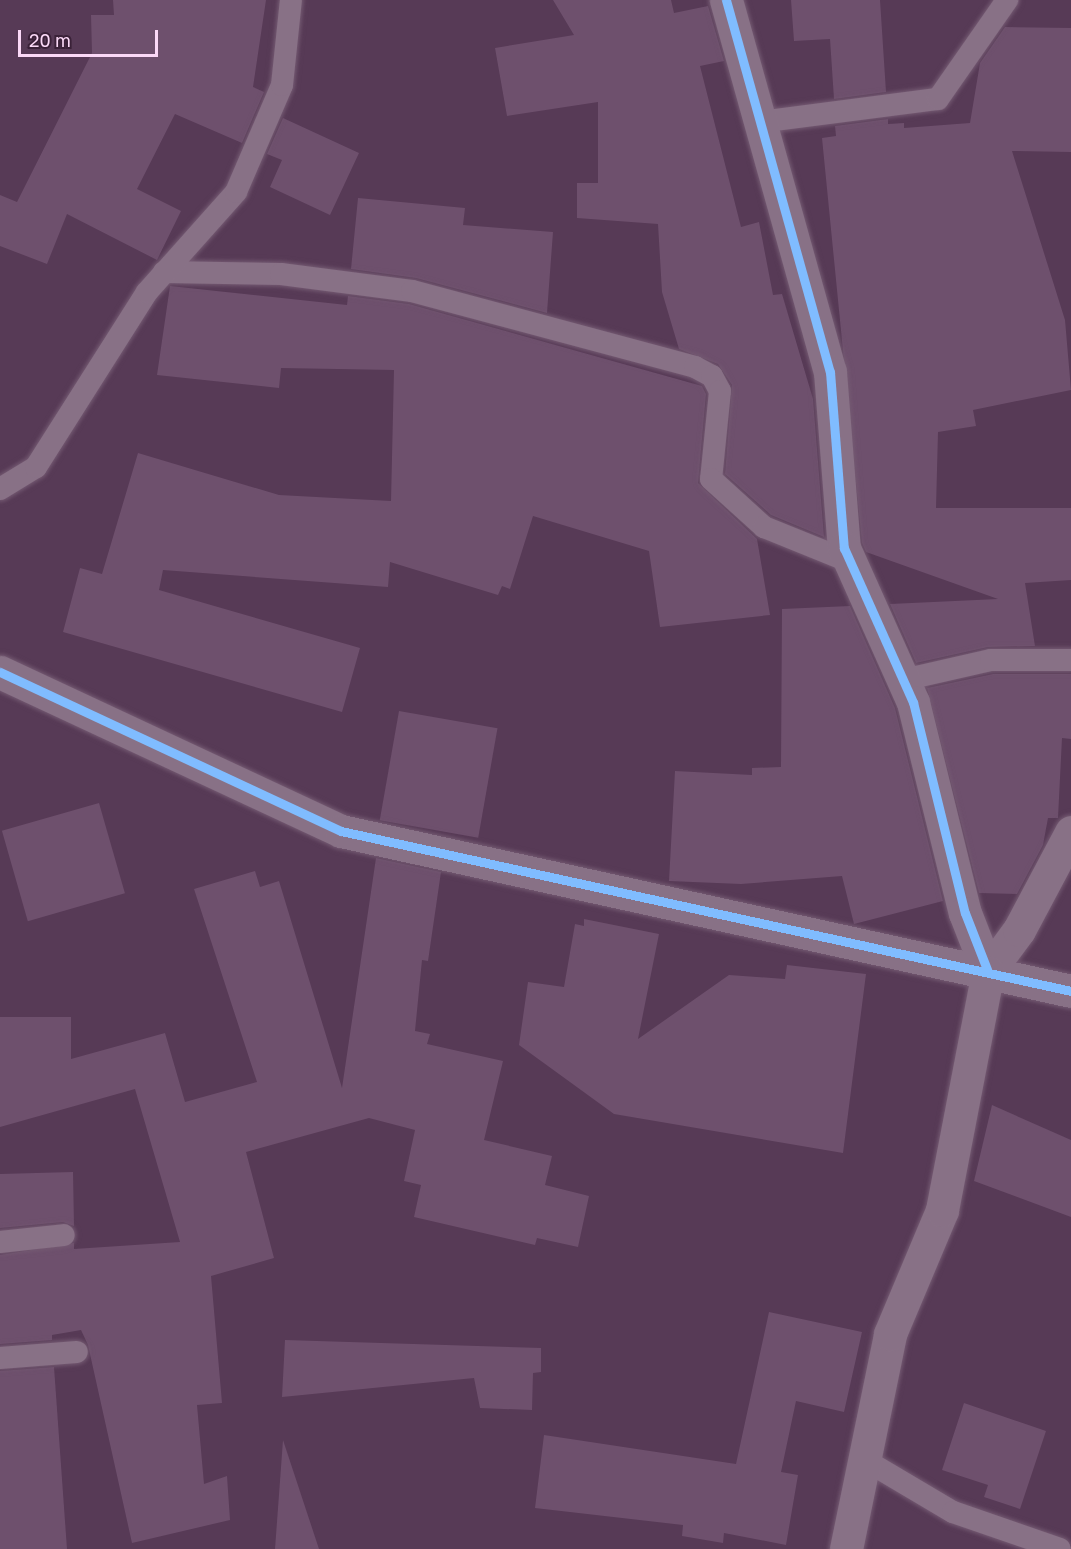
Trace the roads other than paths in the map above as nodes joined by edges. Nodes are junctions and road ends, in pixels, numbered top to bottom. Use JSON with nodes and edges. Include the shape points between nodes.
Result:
{"nodes":[{"id":1,"x":291,"y":0,"type":"edge"},
{"id":2,"x":726,"y":0,"type":"edge"},
{"id":3,"x":1007,"y":0,"type":"edge"},
{"id":4,"x":760,"y":122,"type":"junction"},
{"id":5,"x":164,"y":272,"type":"junction"},
{"id":6,"x":0,"y":489,"type":"edge"},
{"id":7,"x":848,"y":561,"type":"junction"},
{"id":8,"x":1071,"y":660,"type":"edge"},
{"id":9,"x":0,"y":672,"type":"edge"},
{"id":10,"x":903,"y":680,"type":"junction"},
{"id":11,"x":1071,"y":832,"type":"edge"},
{"id":12,"x":988,"y":972,"type":"junction"},
{"id":13,"x":1071,"y":991,"type":"edge"},
{"id":14,"x":64,"y":1235,"type":"dead end"},
{"id":15,"x":0,"y":1242,"type":"edge"},
{"id":16,"x":76,"y":1352,"type":"dead end"},
{"id":17,"x":0,"y":1358,"type":"edge"},
{"id":18,"x":866,"y":1460,"type":"junction"},
{"id":19,"x":846,"y":1549,"type":"edge"},
{"id":20,"x":1060,"y":1549,"type":"edge"}],
"edges":[{"from":1,"to":5,"type":"lane","via":[[282,85],[236,192]]},
{"from":2,"to":4,"type":"street"},
{"from":3,"to":4,"type":"lane","via":[[938,99]]},
{"from":4,"to":7,"type":"street","via":[[830,372]]},
{"from":5,"to":6,"type":"lane","via":[[36,467]]},
{"from":5,"to":7,"type":"lane","via":[[281,274],[412,291],[695,367],[712,376],[720,391],[711,479],[764,526]]},
{"from":7,"to":10,"type":"street"},
{"from":8,"to":10,"type":"lane","via":[[991,660]]},
{"from":9,"to":12,"type":"street","via":[[341,831]]},
{"from":10,"to":12,"type":"street","via":[[965,913]]},
{"from":11,"to":12,"type":"street","via":[[1019,930]]},
{"from":12,"to":13,"type":"street"},
{"from":12,"to":18,"type":"street","via":[[942,1210],[890,1334]]},
{"from":14,"to":15,"type":"lane"},
{"from":16,"to":17,"type":"lane"},
{"from":18,"to":19,"type":"street"},
{"from":18,"to":20,"type":"lane","via":[[953,1512]]}]}
